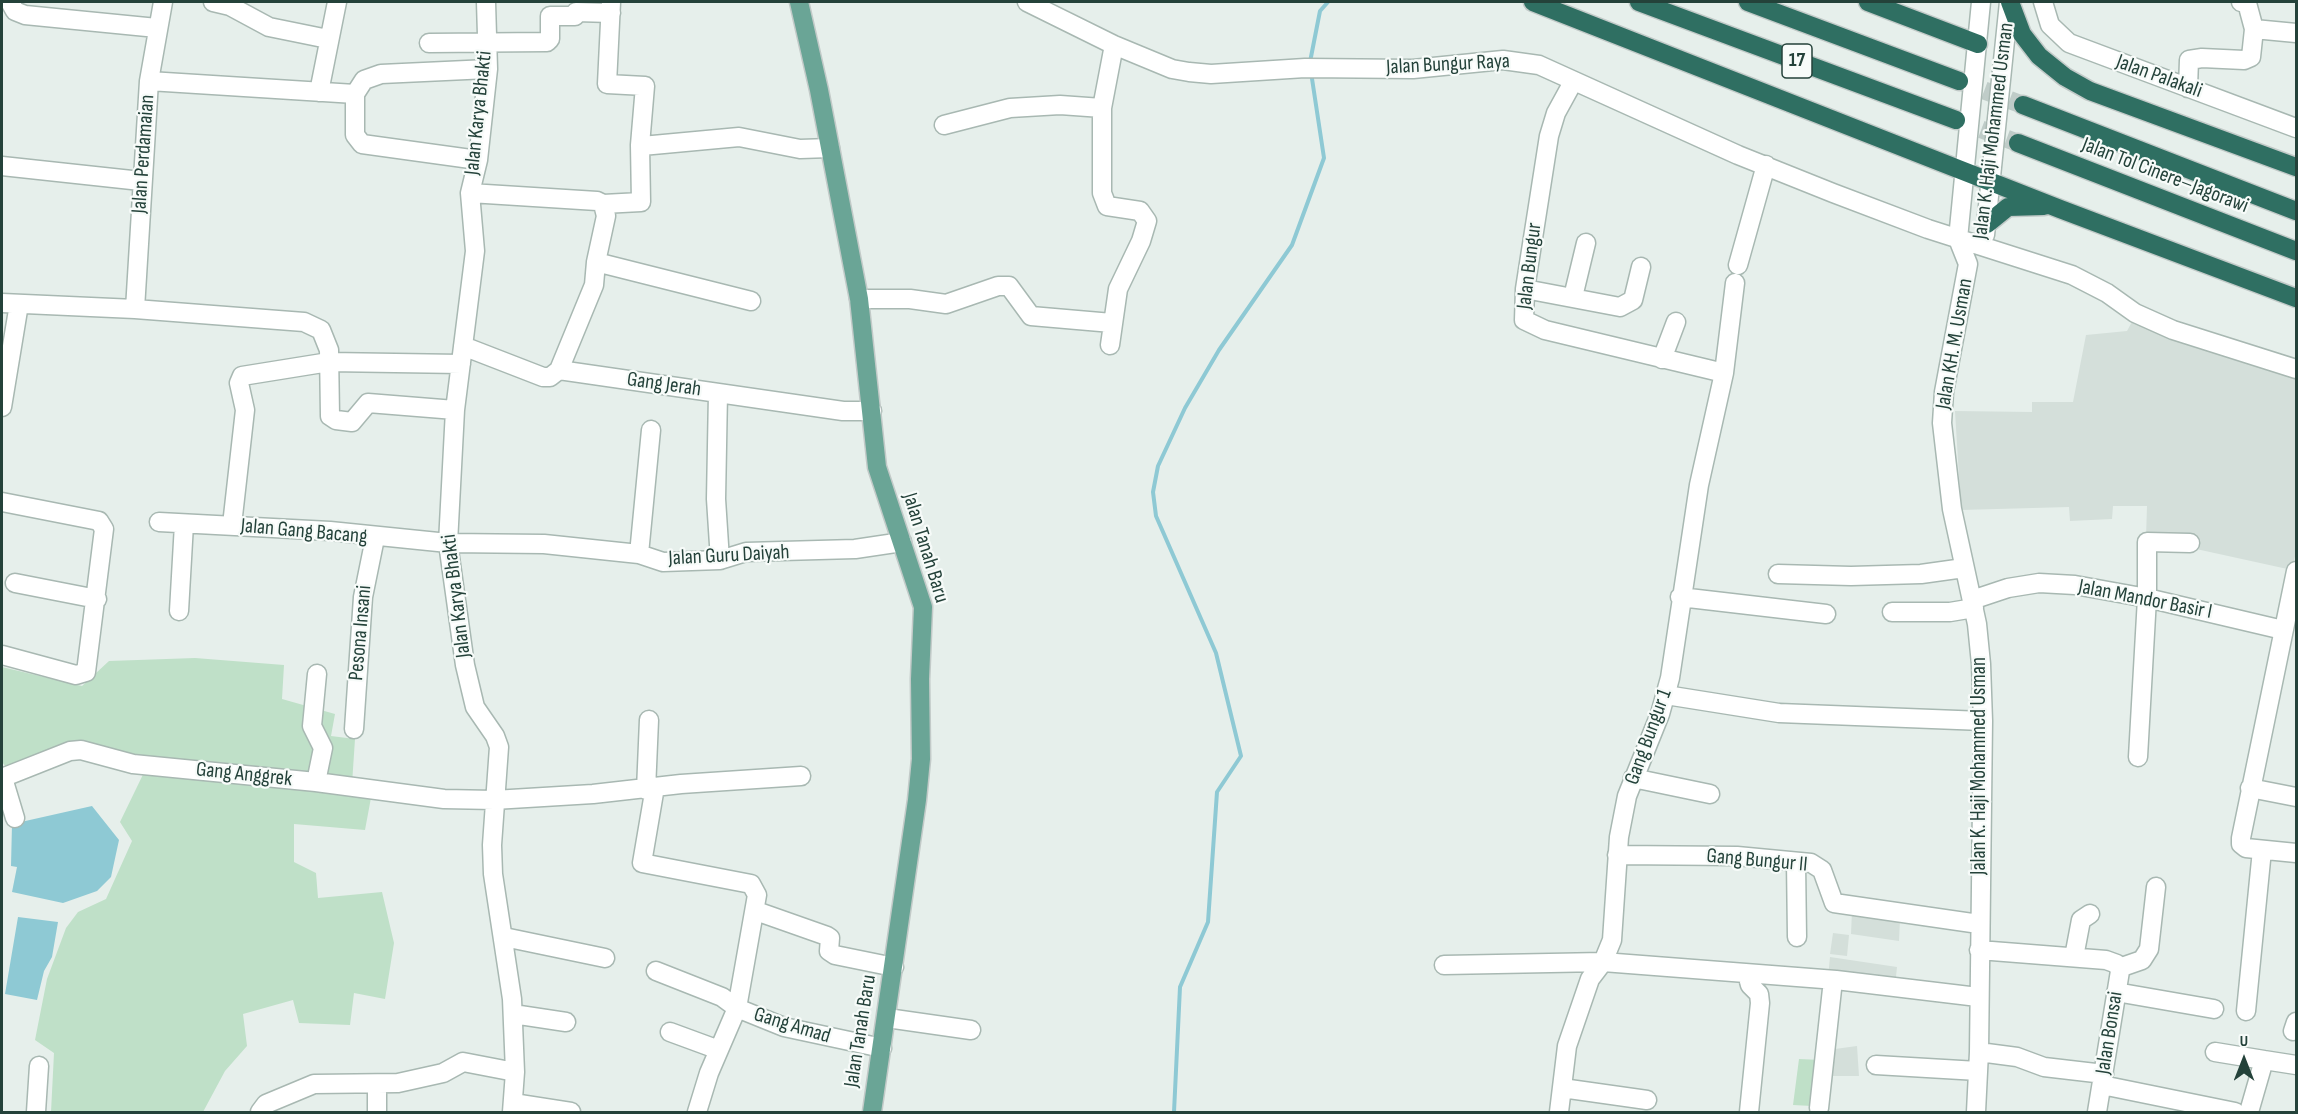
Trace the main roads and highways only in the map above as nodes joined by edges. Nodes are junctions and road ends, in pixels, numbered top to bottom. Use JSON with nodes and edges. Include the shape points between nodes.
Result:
{"nodes":[{"id":1,"x":799,"y":2,"type":"edge"},
{"id":2,"x":1533,"y":2,"type":"edge"},
{"id":3,"x":1639,"y":2,"type":"edge"},
{"id":4,"x":1748,"y":2,"type":"edge"},
{"id":5,"x":1868,"y":2,"type":"edge"},
{"id":6,"x":2009,"y":2,"type":"edge"},
{"id":7,"x":1978,"y":44,"type":"road end"},
{"id":8,"x":1959,"y":81,"type":"tunnel mouth"},
{"id":9,"x":2023,"y":105,"type":"tunnel mouth"},
{"id":10,"x":1956,"y":120,"type":"tunnel mouth"},
{"id":11,"x":2018,"y":143,"type":"tunnel mouth"},
{"id":12,"x":2296,"y":167,"type":"edge"},
{"id":13,"x":2060,"y":209,"type":"junction"},
{"id":14,"x":2296,"y":211,"type":"edge"},
{"id":15,"x":1987,"y":224,"type":"road end"},
{"id":16,"x":2296,"y":251,"type":"edge"},
{"id":17,"x":2296,"y":297,"type":"edge"},
{"id":18,"x":872,"y":1113,"type":"edge"}],
"edges":[{"from":1,"to":18,"type":"main road","name":"Jalan Tanah Baru","via":[[830,148],[870,298],[877,466],[919,590],[924,620],[921,759],[894,967],[893,1019],[882,1048]]},
{"from":2,"to":13,"type":"highway"},
{"from":3,"to":10,"type":"highway","number":"17"},
{"from":4,"to":8,"type":"highway","number":"17"},
{"from":5,"to":7,"type":"highway"},
{"from":6,"to":12,"type":"highway","via":[[2022,34],[2039,56],[2065,77],[2090,91]]},
{"from":9,"to":14,"type":"highway","name":"Jalan Tol Cinere–Jagorawi"},
{"from":11,"to":16,"type":"highway","name":"Jalan Tol Cinere–Jagorawi"},
{"from":13,"to":15,"type":"highway","via":[[2008,207]]},
{"from":13,"to":17,"type":"highway"}]}
